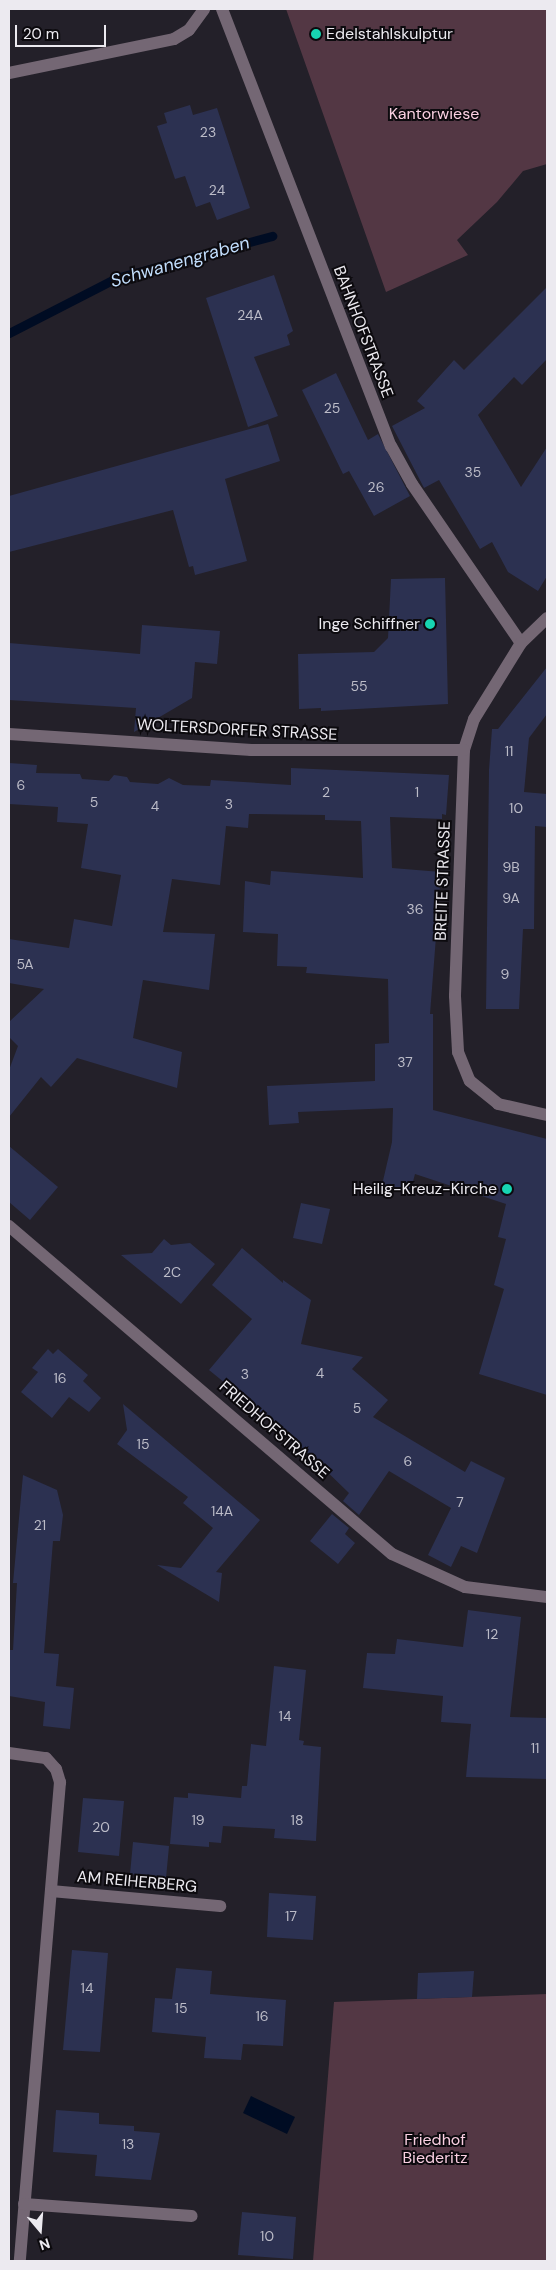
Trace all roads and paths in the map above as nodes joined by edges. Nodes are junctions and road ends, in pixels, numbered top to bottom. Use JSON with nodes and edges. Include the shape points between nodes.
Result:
{"nodes":[{"id":1,"x":204,"y":9,"type":"edge"},
{"id":2,"x":222,"y":9,"type":"edge"},
{"id":3,"x":9,"y":73,"type":"edge"},
{"id":4,"x":547,"y":618,"type":"edge"},
{"id":5,"x":522,"y":643,"type":"junction"},
{"id":6,"x":9,"y":734,"type":"edge"},
{"id":7,"x":464,"y":750,"type":"junction"},
{"id":8,"x":547,"y":1115,"type":"edge"},
{"id":9,"x":9,"y":1226,"type":"edge"},
{"id":10,"x":547,"y":1598,"type":"edge"},
{"id":11,"x":9,"y":1754,"type":"edge"},
{"id":12,"x":51,"y":1891,"type":"junction"},
{"id":13,"x":220,"y":1906,"type":"dead end"},
{"id":14,"x":24,"y":2204,"type":"junction"},
{"id":15,"x":192,"y":2216,"type":"dead end"},
{"id":16,"x":20,"y":2261,"type":"edge"}],
"edges":[{"from":1,"to":3,"type":"street","via":[[188,30],[174,39]]},
{"from":2,"to":5,"type":"street","name":"BAHNHOFSTRASSE","via":[[391,446],[412,484]]},
{"from":4,"to":5,"type":"street","name":"BREITE STRASSE"},
{"from":5,"to":7,"type":"street","name":"BREITE STRASSE","via":[[474,719]]},
{"from":6,"to":7,"type":"street","name":"WOLTERSDORFER STRASSE","via":[[251,750]]},
{"from":7,"to":8,"type":"street","name":"BREITE STRASSE","via":[[455,996],[458,1052],[467,1075],[488,1098]]},
{"from":9,"to":10,"type":"street","name":"FRIEDHOFSTRASSE","via":[[392,1554],[465,1587]]},
{"from":11,"to":12,"type":"street","via":[[46,1758],[59,1775]]},
{"from":12,"to":13,"type":"street","name":"AM REIHERBERG"},
{"from":12,"to":14,"type":"street"},
{"from":14,"to":15,"type":"street"},
{"from":14,"to":16,"type":"street"}]}
